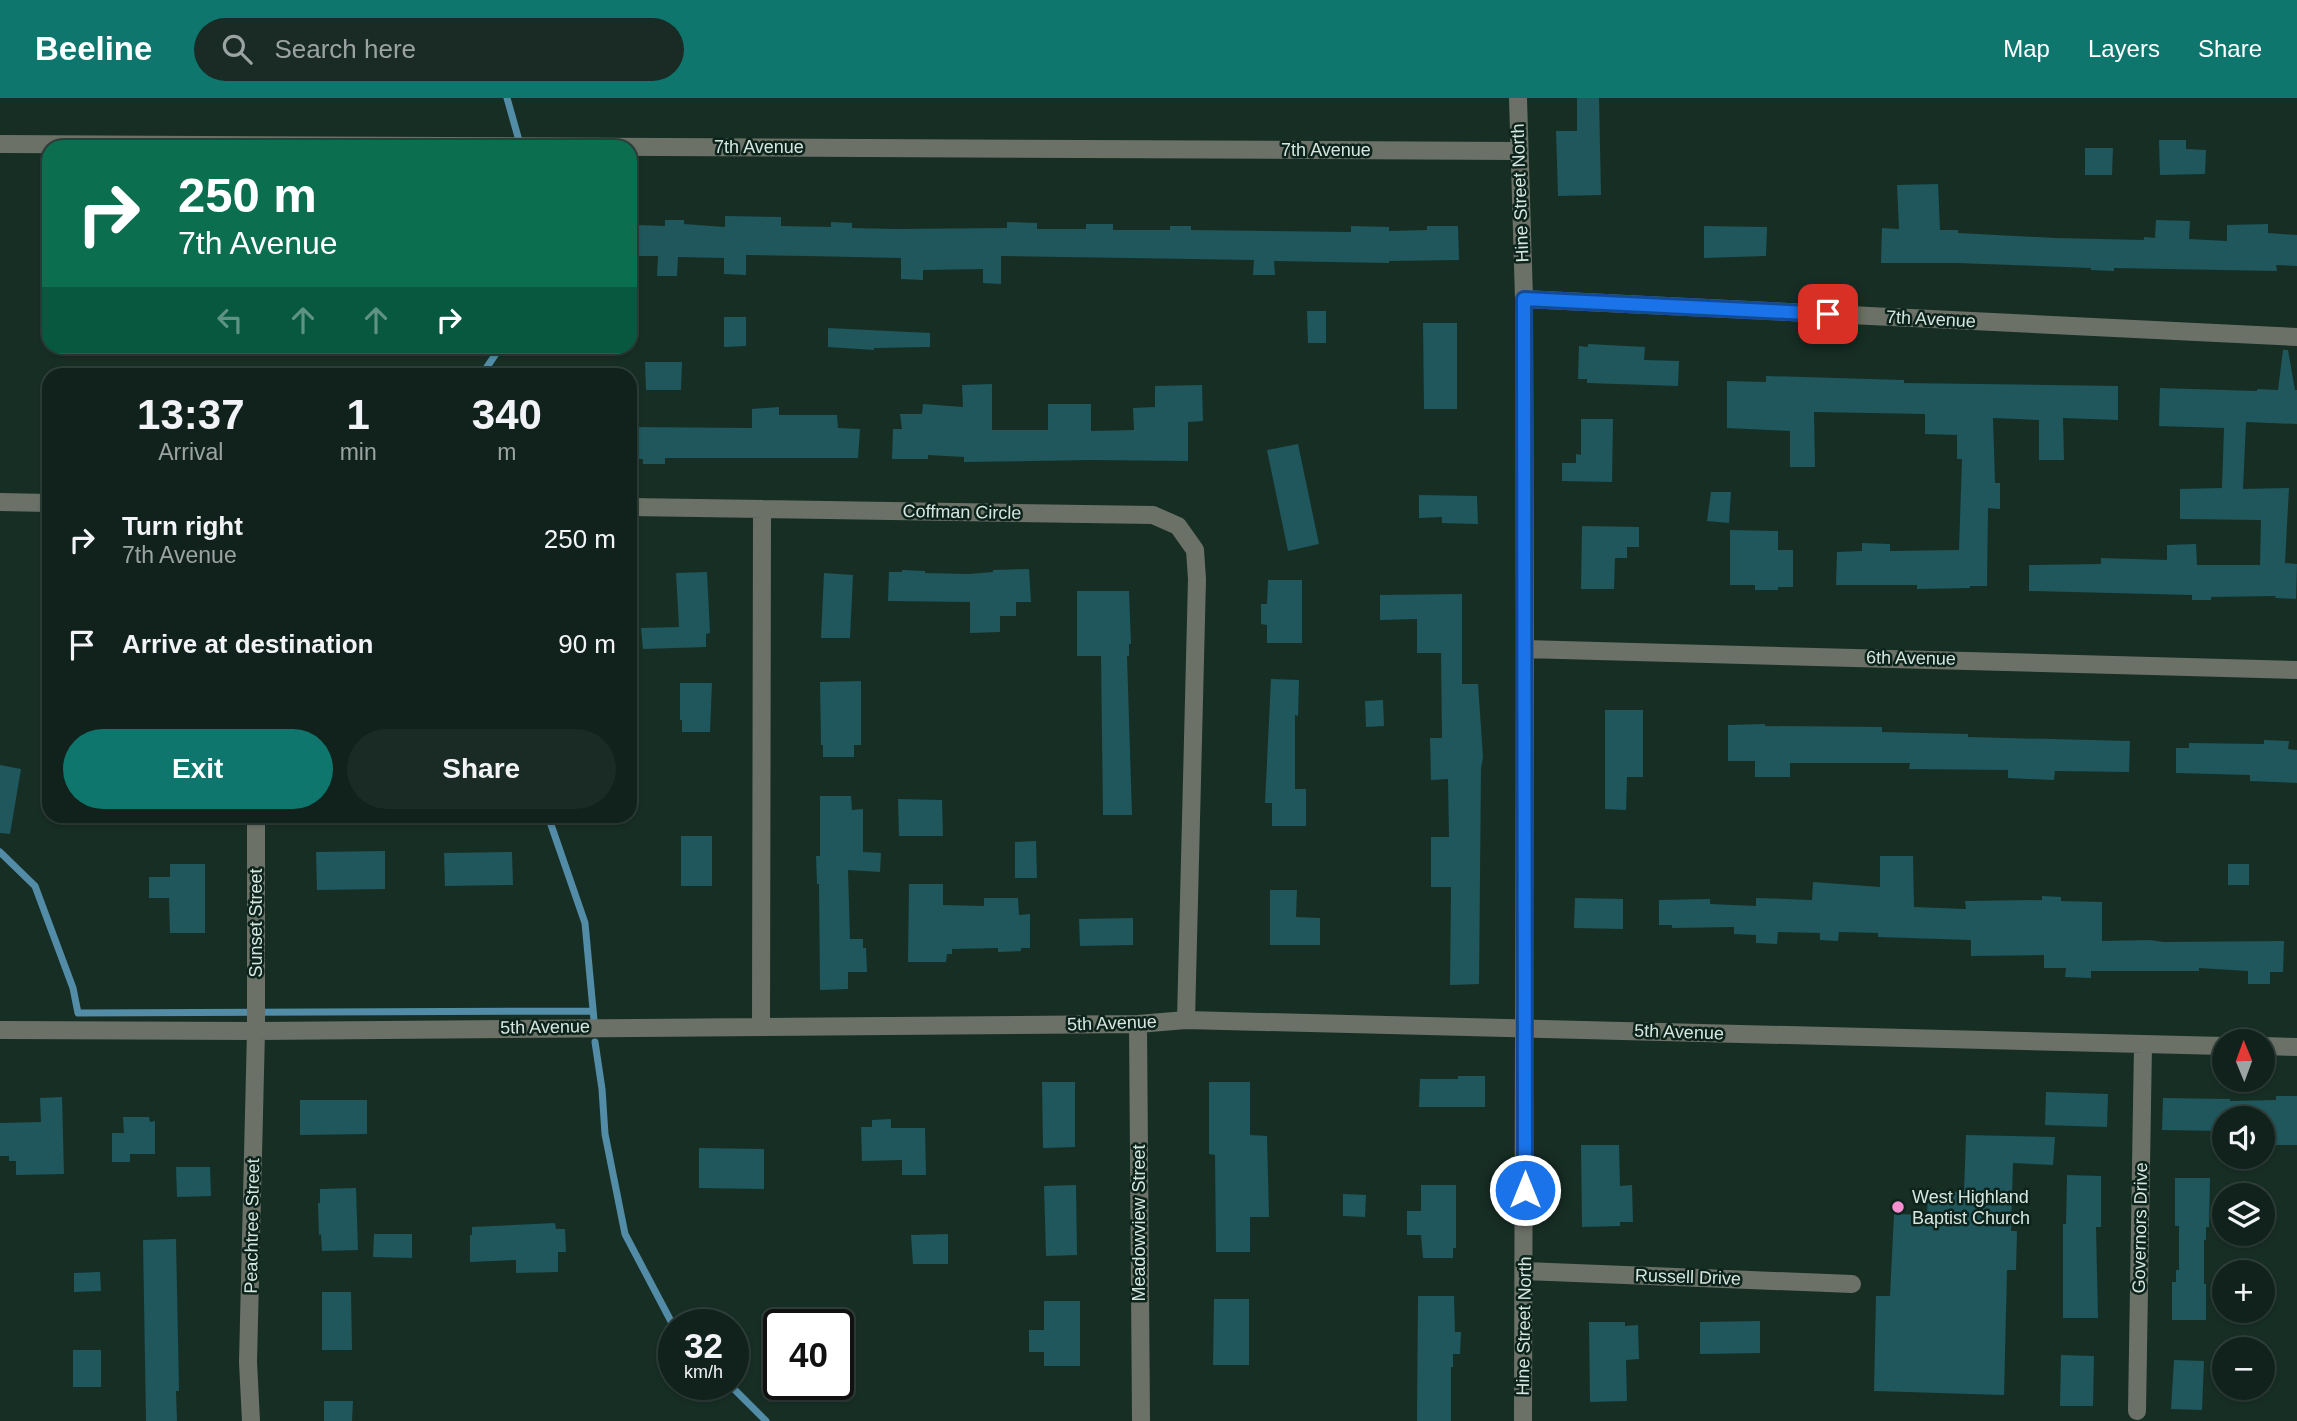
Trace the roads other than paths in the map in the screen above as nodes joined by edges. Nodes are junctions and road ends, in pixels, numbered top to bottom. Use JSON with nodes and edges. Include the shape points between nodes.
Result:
{"nodes":[{"id":1,"x":1518,"y":98,"type":"edge"},
{"id":2,"x":0,"y":144,"type":"edge"},
{"id":3,"x":42,"y":144,"type":"edge"},
{"id":4,"x":637,"y":147,"type":"edge"},
{"id":5,"x":1518,"y":150,"type":"junction"},
{"id":6,"x":1524,"y":299,"type":"junction"},
{"id":7,"x":2297,"y":337,"type":"edge"},
{"id":8,"x":0,"y":502,"type":"edge"},
{"id":9,"x":42,"y":503,"type":"edge"},
{"id":10,"x":637,"y":507,"type":"edge"},
{"id":11,"x":762,"y":509,"type":"junction"},
{"id":12,"x":1525,"y":649,"type":"junction"},
{"id":13,"x":2297,"y":670,"type":"edge"},
{"id":14,"x":256,"y":823,"type":"edge"},
{"id":15,"x":1186,"y":1020,"type":"junction"},
{"id":16,"x":1138,"y":1024,"type":"junction"},
{"id":17,"x":761,"y":1027,"type":"junction"},
{"id":18,"x":1525,"y":1028,"type":"junction"},
{"id":19,"x":0,"y":1030,"type":"edge"},
{"id":20,"x":256,"y":1031,"type":"junction"},
{"id":21,"x":2143,"y":1044,"type":"junction"},
{"id":22,"x":2212,"y":1046,"type":"edge"},
{"id":23,"x":2275,"y":1046,"type":"edge"},
{"id":24,"x":2297,"y":1047,"type":"edge"},
{"id":25,"x":1525,"y":1271,"type":"junction"},
{"id":26,"x":1852,"y":1284,"type":"dead end"},
{"id":27,"x":2137,"y":1411,"type":"dead end"},
{"id":28,"x":251,"y":1421,"type":"edge"},
{"id":29,"x":1140,"y":1421,"type":"edge"},
{"id":30,"x":1523,"y":1421,"type":"edge"}],
"edges":[{"from":1,"to":5,"type":"street","name":"Hine Street North"},
{"from":2,"to":3,"type":"street","name":"7th Avenue"},
{"from":4,"to":5,"type":"street","name":"7th Avenue"},
{"from":5,"to":6,"type":"street","name":"Hine Street North"},
{"from":6,"to":7,"type":"street","name":"7th Avenue"},
{"from":6,"to":12,"type":"street","name":"Hine Street North"},
{"from":8,"to":9,"type":"street"},
{"from":10,"to":11,"type":"street","name":"Coffman Circle"},
{"from":11,"to":15,"type":"street","name":"Coffman Circle","via":[[1153,515],[1178,526],[1195,550],[1197,579]]},
{"from":11,"to":17,"type":"street"},
{"from":12,"to":13,"type":"street","name":"6th Avenue"},
{"from":12,"to":18,"type":"street","name":"Hine Street North"},
{"from":14,"to":20,"type":"street","name":"Sunset Street"},
{"from":15,"to":16,"type":"street","name":"5th Avenue"},
{"from":15,"to":18,"type":"street","name":"5th Avenue"},
{"from":16,"to":17,"type":"street","name":"5th Avenue"},
{"from":16,"to":29,"type":"street","name":"Meadowview Street"},
{"from":17,"to":20,"type":"street","name":"5th Avenue"},
{"from":18,"to":21,"type":"street","name":"5th Avenue"},
{"from":18,"to":25,"type":"street","name":"Hine Street North"},
{"from":19,"to":20,"type":"street","name":"5th Avenue"},
{"from":20,"to":28,"type":"street","name":"Peachtree Street","via":[[248,1362]]},
{"from":21,"to":22,"type":"street","name":"5th Avenue"},
{"from":21,"to":27,"type":"street","name":"Governors Drive"},
{"from":23,"to":24,"type":"street"},
{"from":25,"to":26,"type":"street","name":"Russell Drive"},
{"from":25,"to":30,"type":"street","name":"Hine Street North"}]}
